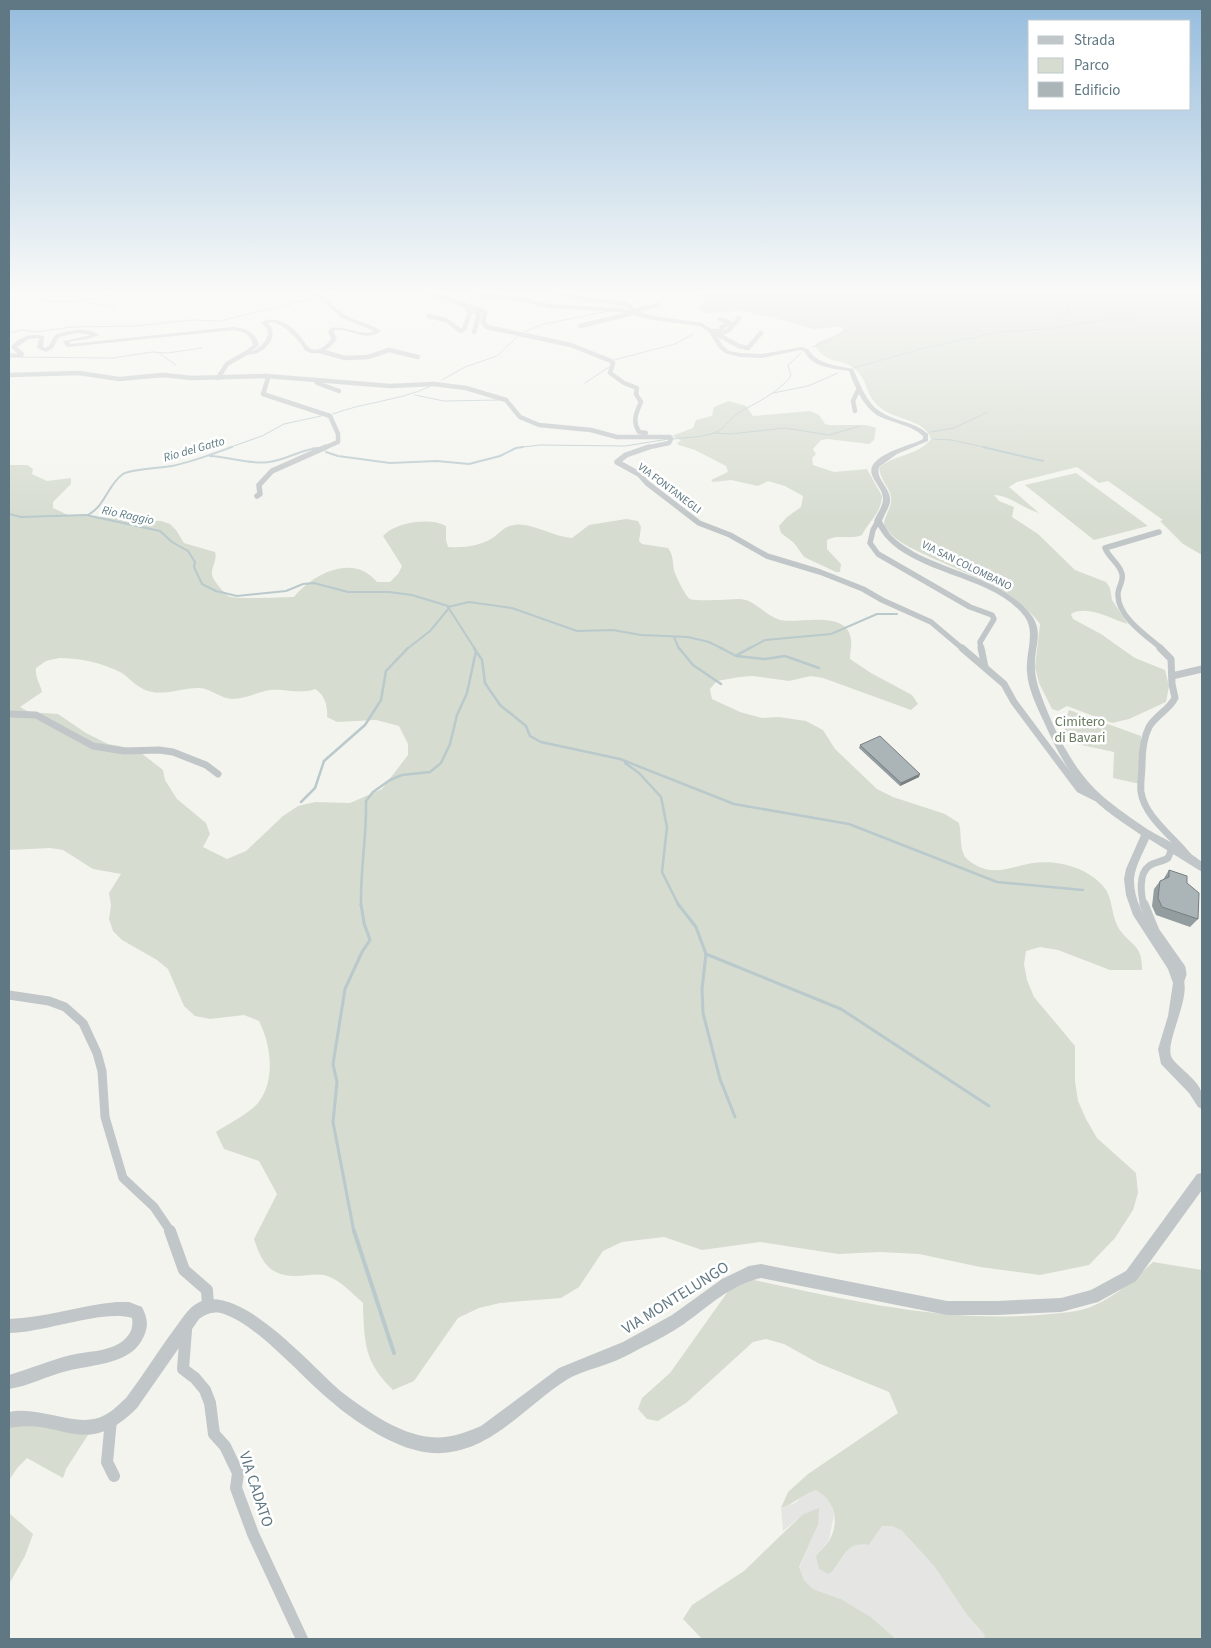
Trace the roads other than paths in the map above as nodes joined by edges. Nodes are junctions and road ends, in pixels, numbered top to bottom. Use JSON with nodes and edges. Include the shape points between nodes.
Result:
{"nodes":[{"id":1,"x":225,"y":367,"type":"edge"},
{"id":2,"x":612,"y":367,"type":"edge"},
{"id":3,"x":835,"y":367,"type":"edge"},
{"id":4,"x":9,"y":375,"type":"edge"},
{"id":5,"x":266,"y":376,"type":"junction"},
{"id":6,"x":218,"y":378,"type":"junction"},
{"id":7,"x":305,"y":378,"type":"junction"},
{"id":8,"x":858,"y":388,"type":"junction"},
{"id":9,"x":339,"y":391,"type":"dead end"},
{"id":10,"x":855,"y":411,"type":"dead end"},
{"id":11,"x":654,"y":435,"type":"junction"},
{"id":12,"x":257,"y":496,"type":"dead end"},
{"id":13,"x":878,"y":521,"type":"junction"},
{"id":14,"x":1159,"y":532,"type":"dead end"},
{"id":15,"x":985,"y":666,"type":"junction"},
{"id":16,"x":1202,"y":669,"type":"edge"},
{"id":17,"x":1172,"y":676,"type":"junction"},
{"id":18,"x":9,"y":714,"type":"edge"},
{"id":19,"x":218,"y":774,"type":"dead end"},
{"id":20,"x":1095,"y":797,"type":"junction"},
{"id":21,"x":1146,"y":834,"type":"junction"},
{"id":22,"x":1173,"y":846,"type":"junction"},
{"id":23,"x":1190,"y":857,"type":"junction"},
{"id":24,"x":1202,"y":868,"type":"edge"},
{"id":25,"x":1179,"y":983,"type":"junction"},
{"id":26,"x":9,"y":995,"type":"edge"},
{"id":27,"x":1202,"y":1103,"type":"edge"},
{"id":28,"x":1202,"y":1179,"type":"edge"},
{"id":29,"x":208,"y":1306,"type":"junction"},
{"id":30,"x":187,"y":1325,"type":"junction"},
{"id":31,"x":9,"y":1326,"type":"edge"},
{"id":32,"x":9,"y":1382,"type":"edge"},
{"id":33,"x":9,"y":1420,"type":"edge"},
{"id":34,"x":111,"y":1420,"type":"junction"},
{"id":35,"x":114,"y":1476,"type":"dead end"},
{"id":36,"x":302,"y":1639,"type":"edge"}],
"edges":[{"from":1,"to":6,"type":"street"},
{"from":2,"to":11,"type":"street","via":[[610,373],[637,388],[640,402],[634,417],[637,431]]},
{"from":3,"to":8,"type":"street","via":[[851,370]]},
{"from":4,"to":6,"type":"street","via":[[60,373],[119,379],[163,375]]},
{"from":5,"to":6,"type":"street"},
{"from":5,"to":7,"type":"street"},
{"from":5,"to":12,"type":"street","via":[[265,396],[330,416],[338,442],[272,471],[259,485],[260,494]]},
{"from":7,"to":9,"type":"street"},
{"from":7,"to":11,"type":"street","via":[[390,386],[456,386],[506,400],[522,419],[539,426],[590,429],[619,437]]},
{"from":8,"to":10,"type":"street","via":[[853,402]]},
{"from":8,"to":13,"type":"street","via":[[879,414],[926,435],[926,440],[920,444],[889,455],[873,470],[887,501]]},
{"from":11,"to":15,"type":"street","name":"VIA FONTANEGLI","via":[[670,437],[671,441],[644,448],[617,462],[639,474],[700,523],[767,556],[858,587],[918,615]]},
{"from":13,"to":15,"type":"street","via":[[870,543],[878,554],[970,607],[992,615],[994,619],[980,642]]},
{"from":13,"to":20,"type":"street","name":"VIA SAN COLOMBANO","via":[[900,548],[994,590],[1016,604],[1032,620],[1036,632],[1030,672],[1034,686],[1068,762]]},
{"from":14,"to":17,"type":"street","via":[[1105,548],[1122,574],[1123,580],[1117,592],[1120,605],[1172,659]]},
{"from":15,"to":20,"type":"street","name":"VIA FONTANEGLI","via":[[1004,684],[1079,789]]},
{"from":16,"to":17,"type":"street"},
{"from":17,"to":23,"type":"street","via":[[1174,700],[1158,714],[1146,736],[1141,791],[1147,807],[1160,825]]},
{"from":18,"to":19,"type":"street","via":[[36,715],[93,746],[124,751],[173,752]]},
{"from":20,"to":21,"type":"street","name":"VIA SAN COLOMBANO"},
{"from":21,"to":22,"type":"street","name":"VIA SAN COLOMBANO"},
{"from":21,"to":25,"type":"street","via":[[1130,869],[1131,895],[1144,927],[1172,967]]},
{"from":22,"to":23,"type":"street","name":"VIA SAN COLOMBANO"},
{"from":22,"to":25,"type":"street","via":[[1172,855],[1148,866],[1141,881],[1146,914],[1182,969]]},
{"from":23,"to":24,"type":"street","name":"VIA SAN COLOMBANO"},
{"from":25,"to":27,"type":"street","via":[[1164,1049],[1165,1060]]},
{"from":26,"to":29,"type":"street","via":[[49,1001],[65,1007],[82,1023],[102,1071],[104,1117],[123,1178],[154,1207],[170,1230],[184,1270],[207,1290]]},
{"from":28,"to":29,"type":"street","name":"VIA MONTELUNGO","via":[[1131,1276],[1093,1297],[1061,1305],[947,1308],[761,1272],[748,1273],[727,1283],[676,1320],[620,1352],[563,1374],[498,1425],[452,1445],[412,1441],[371,1420],[336,1397],[285,1349],[248,1320],[233,1310]]},
{"from":29,"to":30,"type":"street","via":[[194,1314]]},
{"from":30,"to":34,"type":"street","via":[[135,1398]]},
{"from":30,"to":36,"type":"street","name":"VIA CADATO","via":[[183,1369],[205,1390],[214,1434],[225,1446],[238,1473],[236,1488],[253,1534]]},
{"from":31,"to":32,"type":"street","via":[[124,1308],[137,1312],[140,1322],[136,1339],[118,1352],[72,1362]]},
{"from":33,"to":34,"type":"street","via":[[41,1419],[62,1426],[86,1428]]},
{"from":34,"to":35,"type":"street","via":[[107,1462]]}]}
